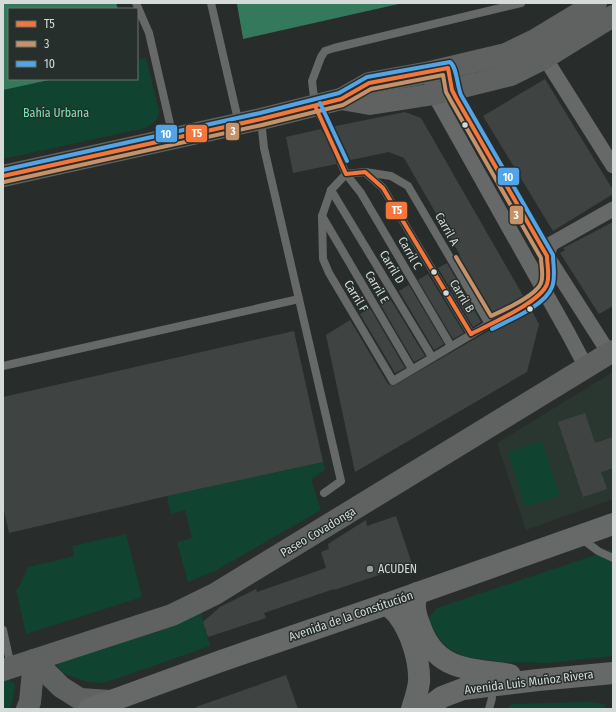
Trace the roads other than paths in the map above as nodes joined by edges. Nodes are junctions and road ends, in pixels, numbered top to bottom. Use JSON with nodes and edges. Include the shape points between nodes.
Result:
{"nodes":[{"id":1,"x":136,"y":3,"type":"edge"},
{"id":2,"x":211,"y":3,"type":"edge"},
{"id":3,"x":521,"y":3,"type":"edge"},
{"id":4,"x":596,"y":3,"type":"edge"},
{"id":5,"x":613,"y":16,"type":"edge"},
{"id":6,"x":545,"y":58,"type":"junction"},
{"id":7,"x":439,"y":70,"type":"junction"},
{"id":8,"x":443,"y":92,"type":"junction"},
{"id":9,"x":341,"y":99,"type":"junction"},
{"id":10,"x":315,"y":106,"type":"junction"},
{"id":11,"x":261,"y":119,"type":"junction"},
{"id":12,"x":239,"y":124,"type":"junction"},
{"id":13,"x":326,"y":128,"type":"dead end"},
{"id":14,"x":174,"y":138,"type":"junction"},
{"id":15,"x":341,"y":163,"type":"dead end"},
{"id":16,"x":613,"y":166,"type":"edge"},
{"id":17,"x":365,"y":172,"type":"junction"},
{"id":18,"x":346,"y":174,"type":"junction"},
{"id":19,"x":3,"y":176,"type":"edge"},
{"id":20,"x":331,"y":190,"type":"junction"},
{"id":21,"x":613,"y":209,"type":"edge"},
{"id":22,"x":322,"y":216,"type":"junction"},
{"id":23,"x":547,"y":256,"type":"junction"},
{"id":24,"x":544,"y":290,"type":"junction"},
{"id":25,"x":300,"y":299,"type":"junction"},
{"id":26,"x":489,"y":324,"type":"junction"},
{"id":27,"x":471,"y":334,"type":"junction"},
{"id":28,"x":451,"y":346,"type":"junction"},
{"id":29,"x":611,"y":352,"type":"edge"},
{"id":30,"x":432,"y":357,"type":"junction"},
{"id":31,"x":3,"y":366,"type":"edge"},
{"id":32,"x":586,"y":367,"type":"junction"},
{"id":33,"x":412,"y":369,"type":"junction"},
{"id":34,"x":324,"y":492,"type":"dead end"},
{"id":35,"x":613,"y":524,"type":"edge"},
{"id":36,"x":579,"y":536,"type":"junction"},
{"id":37,"x":613,"y":558,"type":"edge"},
{"id":38,"x":417,"y":593,"type":"junction"},
{"id":39,"x":387,"y":604,"type":"junction"},
{"id":40,"x":3,"y":630,"type":"edge"},
{"id":41,"x":34,"y":660,"type":"junction"},
{"id":42,"x":7,"y":669,"type":"edge"},
{"id":43,"x":613,"y":672,"type":"edge"},
{"id":44,"x":538,"y":680,"type":"junction"},
{"id":45,"x":490,"y":685,"type":"junction"},
{"id":46,"x":110,"y":702,"type":"junction"},
{"id":47,"x":27,"y":709,"type":"edge"},
{"id":48,"x":90,"y":709,"type":"edge"},
{"id":49,"x":412,"y":709,"type":"edge"},
{"id":50,"x":426,"y":709,"type":"edge"},
{"id":51,"x":490,"y":709,"type":"edge"}],
"edges":[{"from":1,"to":14,"type":"lane","via":[[149,33]]},
{"from":2,"to":12,"type":"lane"},
{"from":3,"to":10,"type":"lane","via":[[325,51],[312,81]]},
{"from":4,"to":7,"type":"main road","via":[[535,40],[506,54]]},
{"from":5,"to":6,"type":"main road"},
{"from":6,"to":8,"type":"main road","via":[[511,75]]},
{"from":6,"to":16,"type":"street"},
{"from":7,"to":8,"type":"street"},
{"from":7,"to":9,"type":"main road","via":[[369,83]]},
{"from":8,"to":9,"type":"main road","via":[[370,104]]},
{"from":8,"to":23,"type":"street"},
{"from":8,"to":24,"type":"street"},
{"from":9,"to":10,"type":"main road"},
{"from":10,"to":11,"type":"main road"},
{"from":10,"to":13,"type":"lane"},
{"from":11,"to":12,"type":"main road"},
{"from":11,"to":25,"type":"lane","via":[[264,148]]},
{"from":12,"to":14,"type":"main road"},
{"from":14,"to":19,"type":"main road"},
{"from":15,"to":18,"type":"lane","name":"Carril C"},
{"from":17,"to":18,"type":"lane","name":"Carril A"},
{"from":17,"to":26,"type":"lane","name":"Carril A","via":[[391,176],[408,186]]},
{"from":17,"to":27,"type":"lane","name":"Carril B","via":[[383,188]]},
{"from":18,"to":20,"type":"lane"},
{"from":18,"to":28,"type":"lane","name":"Carril C","via":[[361,193]]},
{"from":20,"to":22,"type":"lane"},
{"from":20,"to":30,"type":"lane","name":"Carril D"},
{"from":21,"to":23,"type":"street","via":[[551,244]]},
{"from":22,"to":33,"type":"lane","name":"Carril E"},
{"from":22,"to":33,"type":"lane","name":"Carril F","via":[[323,259],[329,273],[393,381]]},
{"from":23,"to":24,"type":"street","via":[[547,284]]},
{"from":23,"to":29,"type":"street"},
{"from":24,"to":26,"type":"lane","via":[[528,304]]},
{"from":24,"to":32,"type":"street"},
{"from":25,"to":31,"type":"lane"},
{"from":25,"to":34,"type":"lane","via":[[341,481]]},
{"from":26,"to":27,"type":"lane"},
{"from":27,"to":28,"type":"lane"},
{"from":28,"to":30,"type":"lane"},
{"from":29,"to":32,"type":"main road","name":"Paseo Covadonga"},
{"from":30,"to":33,"type":"lane"},
{"from":32,"to":41,"type":"main road","name":"Paseo Covadonga","via":[[215,594],[172,615]]},
{"from":35,"to":36,"type":"main road","name":"Avenida de la Constitución"},
{"from":36,"to":37,"type":"lane"},
{"from":36,"to":38,"type":"main road","name":"Avenida de la Constitución"},
{"from":38,"to":39,"type":"main road","name":"Avenida de la Constitución"},
{"from":38,"to":44,"type":"main road","via":[[414,608],[424,637],[447,662],[469,670]]},
{"from":39,"to":46,"type":"main road","name":"Avenida de la Constitución"},
{"from":39,"to":49,"type":"main road","via":[[402,620],[417,660],[419,682]]},
{"from":40,"to":42,"type":"lane"},
{"from":41,"to":42,"type":"main road","name":"Paseo Covadonga"},
{"from":41,"to":46,"type":"main road","via":[[62,687],[80,699]]},
{"from":41,"to":47,"type":"main road"},
{"from":43,"to":44,"type":"main road","name":"Avenida Luis Muñoz Rivera"},
{"from":44,"to":45,"type":"main road","name":"Avenida Luis Muñoz Rivera"},
{"from":45,"to":50,"type":"main road","name":"Avenida Luis Muñoz Rivera","via":[[463,689],[447,695]]},
{"from":45,"to":51,"type":"lane"},
{"from":46,"to":48,"type":"main road","name":"Avenida de la Constitución"}]}
